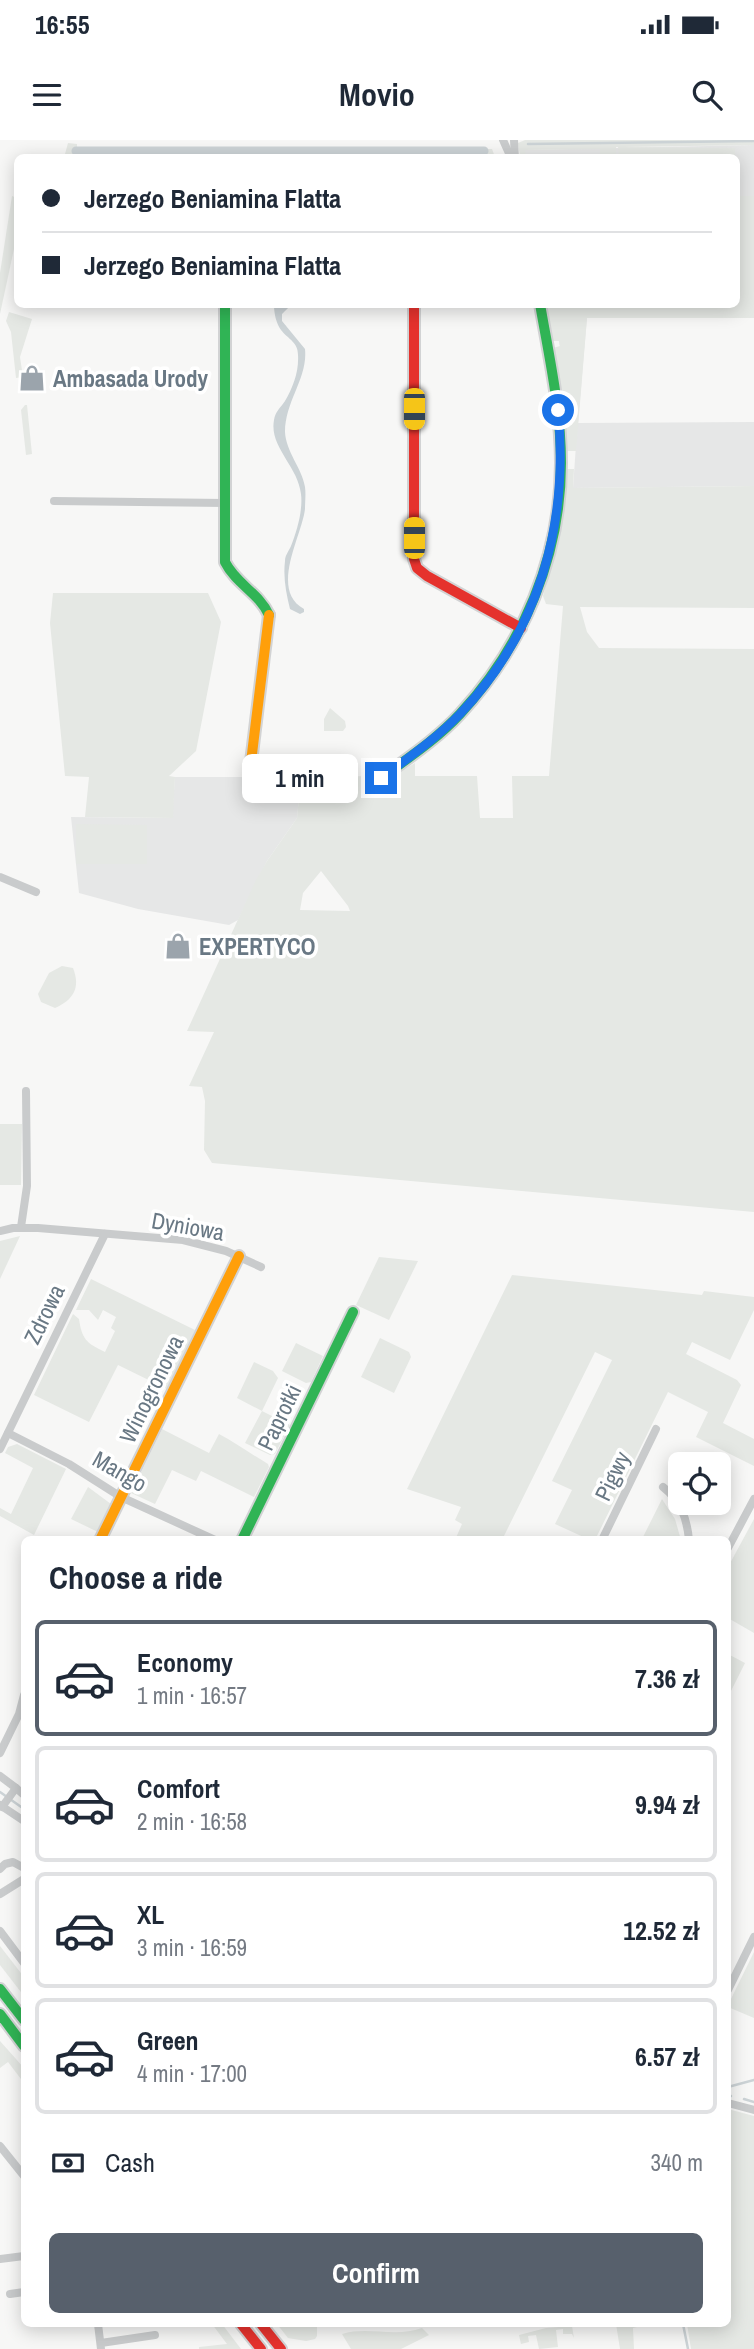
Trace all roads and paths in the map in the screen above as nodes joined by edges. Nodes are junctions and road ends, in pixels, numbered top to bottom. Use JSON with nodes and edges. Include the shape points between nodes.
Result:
{"nodes":[{"id":1,"x":225,"y":308,"type":"edge"},
{"id":2,"x":414,"y":308,"type":"edge"},
{"id":3,"x":541,"y":308,"type":"edge"},
{"id":4,"x":54,"y":500,"type":"dead end"},
{"id":5,"x":225,"y":503,"type":"junction"},
{"id":6,"x":522,"y":628,"type":"junction"},
{"id":7,"x":251,"y":762,"type":"dead end"},
{"id":8,"x":381,"y":778,"type":"dead end"},
{"id":9,"x":0,"y":877,"type":"edge"},
{"id":10,"x":36,"y":892,"type":"dead end"},
{"id":11,"x":26,"y":1091,"type":"dead end"},
{"id":12,"x":21,"y":1227,"type":"junction"},
{"id":13,"x":0,"y":1231,"type":"edge"},
{"id":14,"x":105,"y":1234,"type":"junction"},
{"id":15,"x":239,"y":1256,"type":"junction"},
{"id":16,"x":261,"y":1267,"type":"dead end"},
{"id":17,"x":353,"y":1312,"type":"dead end"},
{"id":18,"x":656,"y":1429,"type":"dead end"},
{"id":19,"x":8,"y":1433,"type":"junction"},
{"id":20,"x":0,"y":1449,"type":"edge"},
{"id":21,"x":663,"y":1487,"type":"dead end"},
{"id":22,"x":121,"y":1497,"type":"junction"},
{"id":23,"x":754,"y":1499,"type":"edge"},
{"id":24,"x":102,"y":1536,"type":"edge"},
{"id":25,"x":206,"y":1536,"type":"edge"},
{"id":26,"x":244,"y":1536,"type":"edge"},
{"id":27,"x":603,"y":1536,"type":"edge"},
{"id":28,"x":688,"y":1536,"type":"edge"},
{"id":29,"x":731,"y":1542,"type":"edge"},
{"id":30,"x":21,"y":1706,"type":"edge"},
{"id":31,"x":0,"y":1753,"type":"edge"},
{"id":32,"x":0,"y":1776,"type":"edge"},
{"id":33,"x":14,"y":1791,"type":"junction"},
{"id":34,"x":21,"y":1794,"type":"edge"},
{"id":35,"x":2,"y":1805,"type":"edge"},
{"id":36,"x":21,"y":1819,"type":"edge"},
{"id":37,"x":21,"y":1867,"type":"edge"},
{"id":38,"x":0,"y":1869,"type":"edge"},
{"id":39,"x":21,"y":1881,"type":"edge"},
{"id":40,"x":0,"y":1894,"type":"edge"},
{"id":41,"x":0,"y":1931,"type":"edge"},
{"id":42,"x":754,"y":1937,"type":"edge"},
{"id":43,"x":21,"y":1959,"type":"edge"},
{"id":44,"x":731,"y":1984,"type":"edge"},
{"id":45,"x":0,"y":1989,"type":"edge"},
{"id":46,"x":0,"y":2014,"type":"edge"},
{"id":47,"x":21,"y":2016,"type":"edge"},
{"id":48,"x":21,"y":2042,"type":"edge"},
{"id":49,"x":731,"y":2104,"type":"edge"},
{"id":50,"x":754,"y":2110,"type":"edge"},
{"id":51,"x":0,"y":2146,"type":"edge"},
{"id":52,"x":21,"y":2172,"type":"edge"},
{"id":53,"x":21,"y":2256,"type":"edge"},
{"id":54,"x":0,"y":2259,"type":"edge"},
{"id":55,"x":21,"y":2292,"type":"edge"},
{"id":56,"x":10,"y":2294,"type":"dead end"},
{"id":57,"x":98,"y":2327,"type":"edge"},
{"id":58,"x":243,"y":2327,"type":"edge"},
{"id":59,"x":263,"y":2327,"type":"edge"},
{"id":60,"x":155,"y":2335,"type":"dead end"},
{"id":61,"x":101,"y":2346,"type":"edge"},
{"id":62,"x":261,"y":2349,"type":"edge"},
{"id":63,"x":281,"y":2349,"type":"edge"}],
"edges":[{"from":1,"to":5,"type":"street"},
{"from":2,"to":6,"type":"street","via":[[417,568]]},
{"from":3,"to":6,"type":"street","via":[[558,410],[561,476],[551,546]]},
{"from":4,"to":5,"type":"street"},
{"from":5,"to":7,"type":"street","via":[[225,562],[230,575],[265,603],[270,617]]},
{"from":6,"to":8,"type":"street","via":[[458,716]]},
{"from":9,"to":10,"type":"street"},
{"from":11,"to":12,"type":"street","via":[[27,1185]]},
{"from":12,"to":13,"type":"street","name":"Dyniowa"},
{"from":12,"to":14,"type":"street","name":"Dyniowa"},
{"from":14,"to":15,"type":"street","name":"Dyniowa","via":[[192,1242]]},
{"from":14,"to":19,"type":"street","name":"Zdrowa"},
{"from":15,"to":16,"type":"street","name":"Dyniowa"},
{"from":15,"to":22,"type":"street","name":"Winogronowa"},
{"from":17,"to":26,"type":"street","name":"Paprotki"},
{"from":18,"to":27,"type":"street","name":"Pigwy"},
{"from":19,"to":20,"type":"street","name":"Zdrowa"},
{"from":19,"to":22,"type":"street","name":"Mango"},
{"from":21,"to":28,"type":"street","via":[[679,1504]]},
{"from":22,"to":24,"type":"street","name":"Winogronowa"},
{"from":22,"to":25,"type":"street","name":"Mango"},
{"from":23,"to":29,"type":"street"},
{"from":30,"to":31,"type":"street"},
{"from":32,"to":33,"type":"street"},
{"from":33,"to":34,"type":"street"},
{"from":33,"to":35,"type":"street"},
{"from":35,"to":36,"type":"street"},
{"from":37,"to":38,"type":"street","via":[[9,1862]]},
{"from":39,"to":40,"type":"street"},
{"from":41,"to":43,"type":"street"},
{"from":42,"to":44,"type":"street"},
{"from":45,"to":47,"type":"street"},
{"from":46,"to":48,"type":"street"},
{"from":49,"to":50,"type":"street"},
{"from":51,"to":52,"type":"street"},
{"from":53,"to":54,"type":"street"},
{"from":55,"to":56,"type":"street"},
{"from":57,"to":61,"type":"street"},
{"from":58,"to":62,"type":"street"},
{"from":59,"to":63,"type":"street"},
{"from":60,"to":61,"type":"street"}]}
